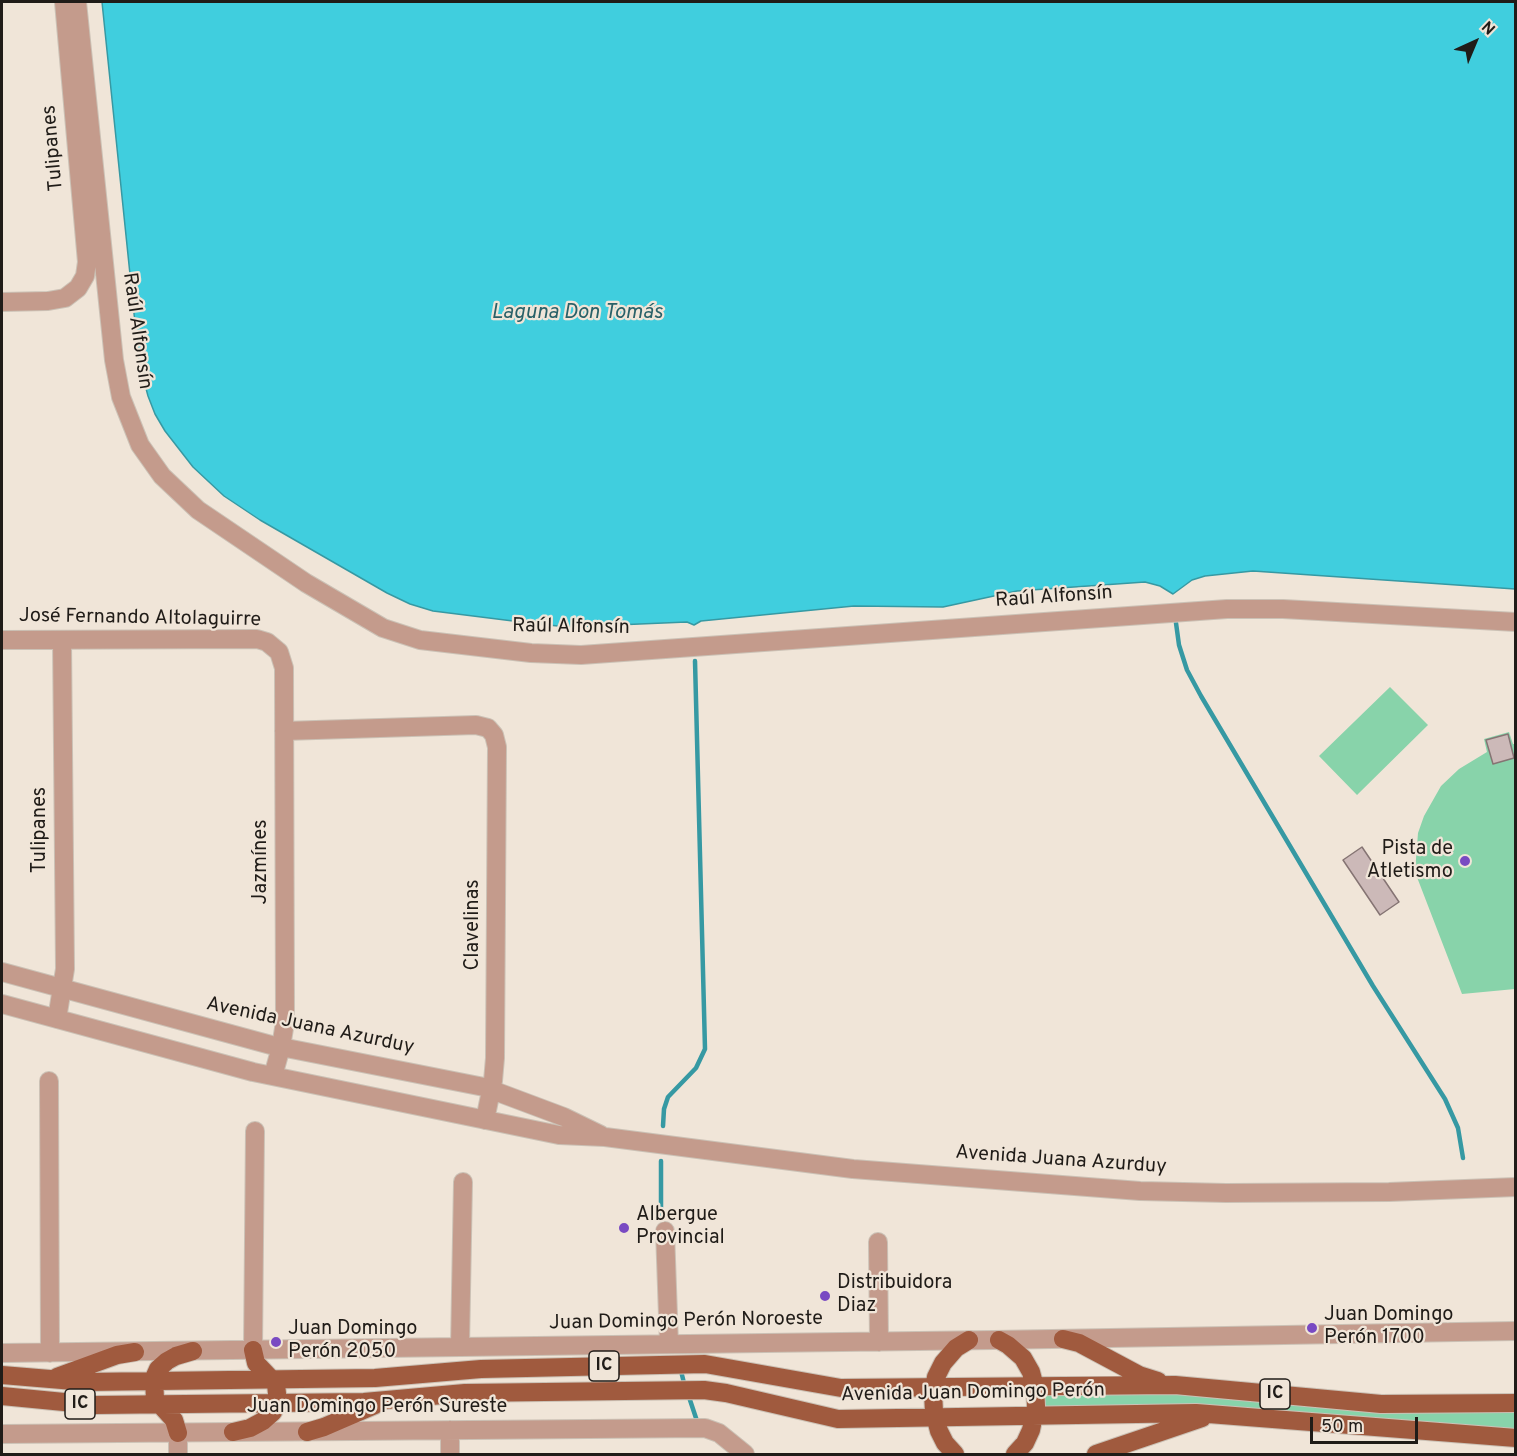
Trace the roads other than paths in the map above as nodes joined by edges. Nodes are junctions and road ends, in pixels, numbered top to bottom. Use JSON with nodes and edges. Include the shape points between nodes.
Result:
{"nodes":[{"id":1,"x":64,"y":2,"type":"edge"},
{"id":2,"x":77,"y":2,"type":"edge"},
{"id":3,"x":2,"y":302,"type":"edge"},
{"id":4,"x":1515,"y":622,"type":"edge"},
{"id":5,"x":2,"y":640,"type":"edge"},
{"id":6,"x":62,"y":640,"type":"junction"},
{"id":7,"x":276,"y":648,"type":"joint"},
{"id":8,"x":284,"y":731,"type":"junction"},
{"id":9,"x":2,"y":972,"type":"edge"},
{"id":10,"x":62,"y":989,"type":"junction"},
{"id":11,"x":2,"y":1004,"type":"edge"},
{"id":12,"x":57,"y":1018,"type":"junction"},
{"id":13,"x":281,"y":1047,"type":"junction"},
{"id":14,"x":273,"y":1076,"type":"junction"},
{"id":15,"x":49,"y":1081,"type":"dead end"},
{"id":16,"x":492,"y":1089,"type":"junction"},
{"id":17,"x":485,"y":1120,"type":"junction"},
{"id":18,"x":255,"y":1131,"type":"dead end"},
{"id":19,"x":605,"y":1137,"type":"junction"},
{"id":20,"x":463,"y":1182,"type":"dead end"},
{"id":21,"x":1515,"y":1187,"type":"edge"},
{"id":22,"x":665,"y":1231,"type":"dead end"},
{"id":23,"x":878,"y":1242,"type":"dead end"},
{"id":24,"x":1515,"y":1331,"type":"edge"},
{"id":25,"x":1063,"y":1339,"type":"junction"},
{"id":26,"x":969,"y":1340,"type":"junction"},
{"id":27,"x":999,"y":1340,"type":"junction"},
{"id":28,"x":879,"y":1342,"type":"junction"},
{"id":29,"x":669,"y":1344,"type":"junction"},
{"id":30,"x":460,"y":1347,"type":"junction"},
{"id":31,"x":253,"y":1350,"type":"junction"},
{"id":32,"x":193,"y":1351,"type":"junction"},
{"id":33,"x":135,"y":1352,"type":"junction"},
{"id":34,"x":2,"y":1353,"type":"edge"},
{"id":35,"x":50,"y":1353,"type":"junction"},
{"id":36,"x":2,"y":1375,"type":"edge"},
{"id":37,"x":51,"y":1378,"type":"junction"},
{"id":38,"x":272,"y":1379,"type":"junction"},
{"id":39,"x":154,"y":1381,"type":"junction"},
{"id":40,"x":1174,"y":1385,"type":"junction"},
{"id":41,"x":934,"y":1387,"type":"junction"},
{"id":42,"x":1035,"y":1387,"type":"junction"},
{"id":43,"x":1515,"y":1395,"type":"edge"},
{"id":44,"x":2,"y":1396,"type":"edge"},
{"id":45,"x":385,"y":1400,"type":"junction"},
{"id":46,"x":278,"y":1403,"type":"junction"},
{"id":47,"x":1482,"y":1403,"type":"junction"},
{"id":48,"x":1515,"y":1403,"type":"edge"},
{"id":49,"x":159,"y":1404,"type":"junction"},
{"id":50,"x":1214,"y":1414,"type":"junction"},
{"id":51,"x":1035,"y":1416,"type":"junction"},
{"id":52,"x":935,"y":1418,"type":"junction"},
{"id":53,"x":450,"y":1430,"type":"junction"},
{"id":54,"x":233,"y":1432,"type":"junction"},
{"id":55,"x":307,"y":1432,"type":"junction"},
{"id":56,"x":178,"y":1433,"type":"junction"},
{"id":57,"x":2,"y":1434,"type":"edge"},
{"id":58,"x":1515,"y":1438,"type":"edge"},
{"id":59,"x":736,"y":1452,"type":"edge"},
{"id":60,"x":178,"y":1455,"type":"edge"},
{"id":61,"x":450,"y":1455,"type":"edge"},
{"id":62,"x":955,"y":1455,"type":"edge"},
{"id":63,"x":1015,"y":1455,"type":"edge"},
{"id":64,"x":1096,"y":1455,"type":"edge"}],
"edges":[{"from":1,"to":3,"type":"street","name":"Tulipanes","via":[[87,262],[85,276],[72,294],[56,300]]},
{"from":2,"to":4,"type":"street","name":"Raúl Alfonsín","via":[[114,360],[121,397],[140,445],[166,480],[198,510],[306,583],[383,628],[420,640],[581,655],[1227,609]]},
{"from":5,"to":6,"type":"street","name":"José Fernando Altolaguirre"},
{"from":6,"to":7,"type":"street","name":"José Fernando Altolaguirre","via":[[257,639]]},
{"from":6,"to":10,"type":"street","name":"Tulipanes"},
{"from":7,"to":8,"type":"street","name":"Jazmínes","via":[[283,662]]},
{"from":8,"to":13,"type":"street","name":"Jazmínes","via":[[285,1014]]},
{"from":8,"to":16,"type":"street","name":"Clavelinas","via":[[476,725],[492,731],[497,747]]},
{"from":9,"to":10,"type":"street","name":"Avenida Juana Azurduy"},
{"from":10,"to":12,"type":"street","name":"Tulipanes"},
{"from":10,"to":13,"type":"street","name":"Avenida Juana Azurduy"},
{"from":11,"to":12,"type":"street","name":"Avenida Juana Azurduy"},
{"from":12,"to":14,"type":"street","name":"Avenida Juana Azurduy"},
{"from":13,"to":14,"type":"street","name":"Jazmínes"},
{"from":13,"to":16,"type":"street","name":"Avenida Juana Azurduy"},
{"from":14,"to":17,"type":"street","name":"Avenida Juana Azurduy"},
{"from":15,"to":35,"type":"street"},
{"from":16,"to":17,"type":"street","name":"Clavelinas"},
{"from":16,"to":19,"type":"street","name":"Avenida Juana Azurduy"},
{"from":17,"to":19,"type":"street","name":"Avenida Juana Azurduy","via":[[559,1135]]},
{"from":18,"to":31,"type":"street"},
{"from":19,"to":21,"type":"street","name":"Avenida Juana Azurduy","via":[[853,1169],[1140,1191],[1377,1192]]},
{"from":20,"to":30,"type":"street"},
{"from":22,"to":29,"type":"street"},
{"from":23,"to":28,"type":"street"},
{"from":24,"to":25,"type":"street","name":"Juan Domingo Perón Noroeste"},
{"from":25,"to":27,"type":"street","name":"Juan Domingo Perón Noroeste"},
{"from":25,"to":40,"type":"main road","via":[[1083,1344],[1144,1377]]},
{"from":26,"to":27,"type":"street","name":"Juan Domingo Perón Noroeste"},
{"from":26,"to":28,"type":"street","name":"Juan Domingo Perón Noroeste"},
{"from":26,"to":41,"type":"main road","via":[[942,1363]]},
{"from":27,"to":42,"type":"main road","via":[[1023,1358]]},
{"from":28,"to":29,"type":"street","name":"Juan Domingo Perón Noroeste"},
{"from":29,"to":30,"type":"street","name":"Juan Domingo Perón Noroeste"},
{"from":30,"to":31,"type":"street","name":"Juan Domingo Perón Noroeste"},
{"from":31,"to":32,"type":"street","name":"Juan Domingo Perón Noroeste"},
{"from":31,"to":38,"type":"main road","via":[[256,1363]]},
{"from":32,"to":33,"type":"street","name":"Juan Domingo Perón Noroeste"},
{"from":32,"to":39,"type":"main road","via":[[167,1360]]},
{"from":33,"to":35,"type":"street","name":"Juan Domingo Perón Noroeste"},
{"from":33,"to":37,"type":"main road"},
{"from":34,"to":35,"type":"street","name":"Juan Domingo Perón Noroeste"},
{"from":36,"to":37,"type":"main road","name":"Avenida Juan Domingo Perón","number":"IC"},
{"from":37,"to":39,"type":"main road","name":"Avenida Juan Domingo Perón","number":"IC"},
{"from":38,"to":39,"type":"main road","name":"Avenida Juan Domingo Perón","number":"IC"},
{"from":38,"to":41,"type":"main road","name":"Avenida Juan Domingo Perón","number":"IC","via":[[705,1364],[842,1388]]},
{"from":38,"to":46,"type":"main road","via":[[278,1389]]},
{"from":39,"to":49,"type":"main road"},
{"from":40,"to":42,"type":"main road","name":"Avenida Juan Domingo Perón","number":"IC"},
{"from":40,"to":47,"type":"main road","name":"Avenida Juan Domingo Perón","number":"IC","via":[[1381,1404]]},
{"from":41,"to":42,"type":"main road","name":"Avenida Juan Domingo Perón","number":"IC"},
{"from":41,"to":52,"type":"main road"},
{"from":42,"to":51,"type":"main road"},
{"from":43,"to":47,"type":"main road"},
{"from":44,"to":49,"type":"main road","name":"Avenida Juan Domingo Perón","number":"IC","via":[[81,1404]]},
{"from":45,"to":46,"type":"main road","name":"Avenida Juan Domingo Perón","number":"IC"},
{"from":45,"to":52,"type":"main road","name":"Avenida Juan Domingo Perón","number":"IC","via":[[465,1393],[704,1390],[838,1419]]},
{"from":45,"to":55,"type":"main road"},
{"from":46,"to":49,"type":"main road","name":"Avenida Juan Domingo Perón","number":"IC"},
{"from":46,"to":54,"type":"main road","via":[[260,1423]]},
{"from":47,"to":48,"type":"main road","name":"Avenida Juan Domingo Perón","number":"IC"},
{"from":49,"to":56,"type":"main road","via":[[174,1420]]},
{"from":50,"to":51,"type":"main road","name":"Avenida Juan Domingo Perón","number":"IC"},
{"from":50,"to":58,"type":"main road","name":"Avenida Juan Domingo Perón","number":"IC"},
{"from":50,"to":64,"type":"main road"},
{"from":51,"to":52,"type":"main road","name":"Avenida Juan Domingo Perón","number":"IC"},
{"from":51,"to":63,"type":"main road","via":[[1028,1438]]},
{"from":52,"to":62,"type":"main road","via":[[942,1439]]},
{"from":53,"to":55,"type":"street","name":"Juan Domingo Perón Sureste"},
{"from":53,"to":59,"type":"street","name":"Juan Domingo Perón Sureste","via":[[705,1428],[716,1431]]},
{"from":53,"to":61,"type":"street"},
{"from":54,"to":55,"type":"street","name":"Juan Domingo Perón Sureste"},
{"from":54,"to":56,"type":"street","name":"Juan Domingo Perón Sureste"},
{"from":56,"to":57,"type":"street","name":"Juan Domingo Perón Sureste"},
{"from":56,"to":60,"type":"street"}]}
